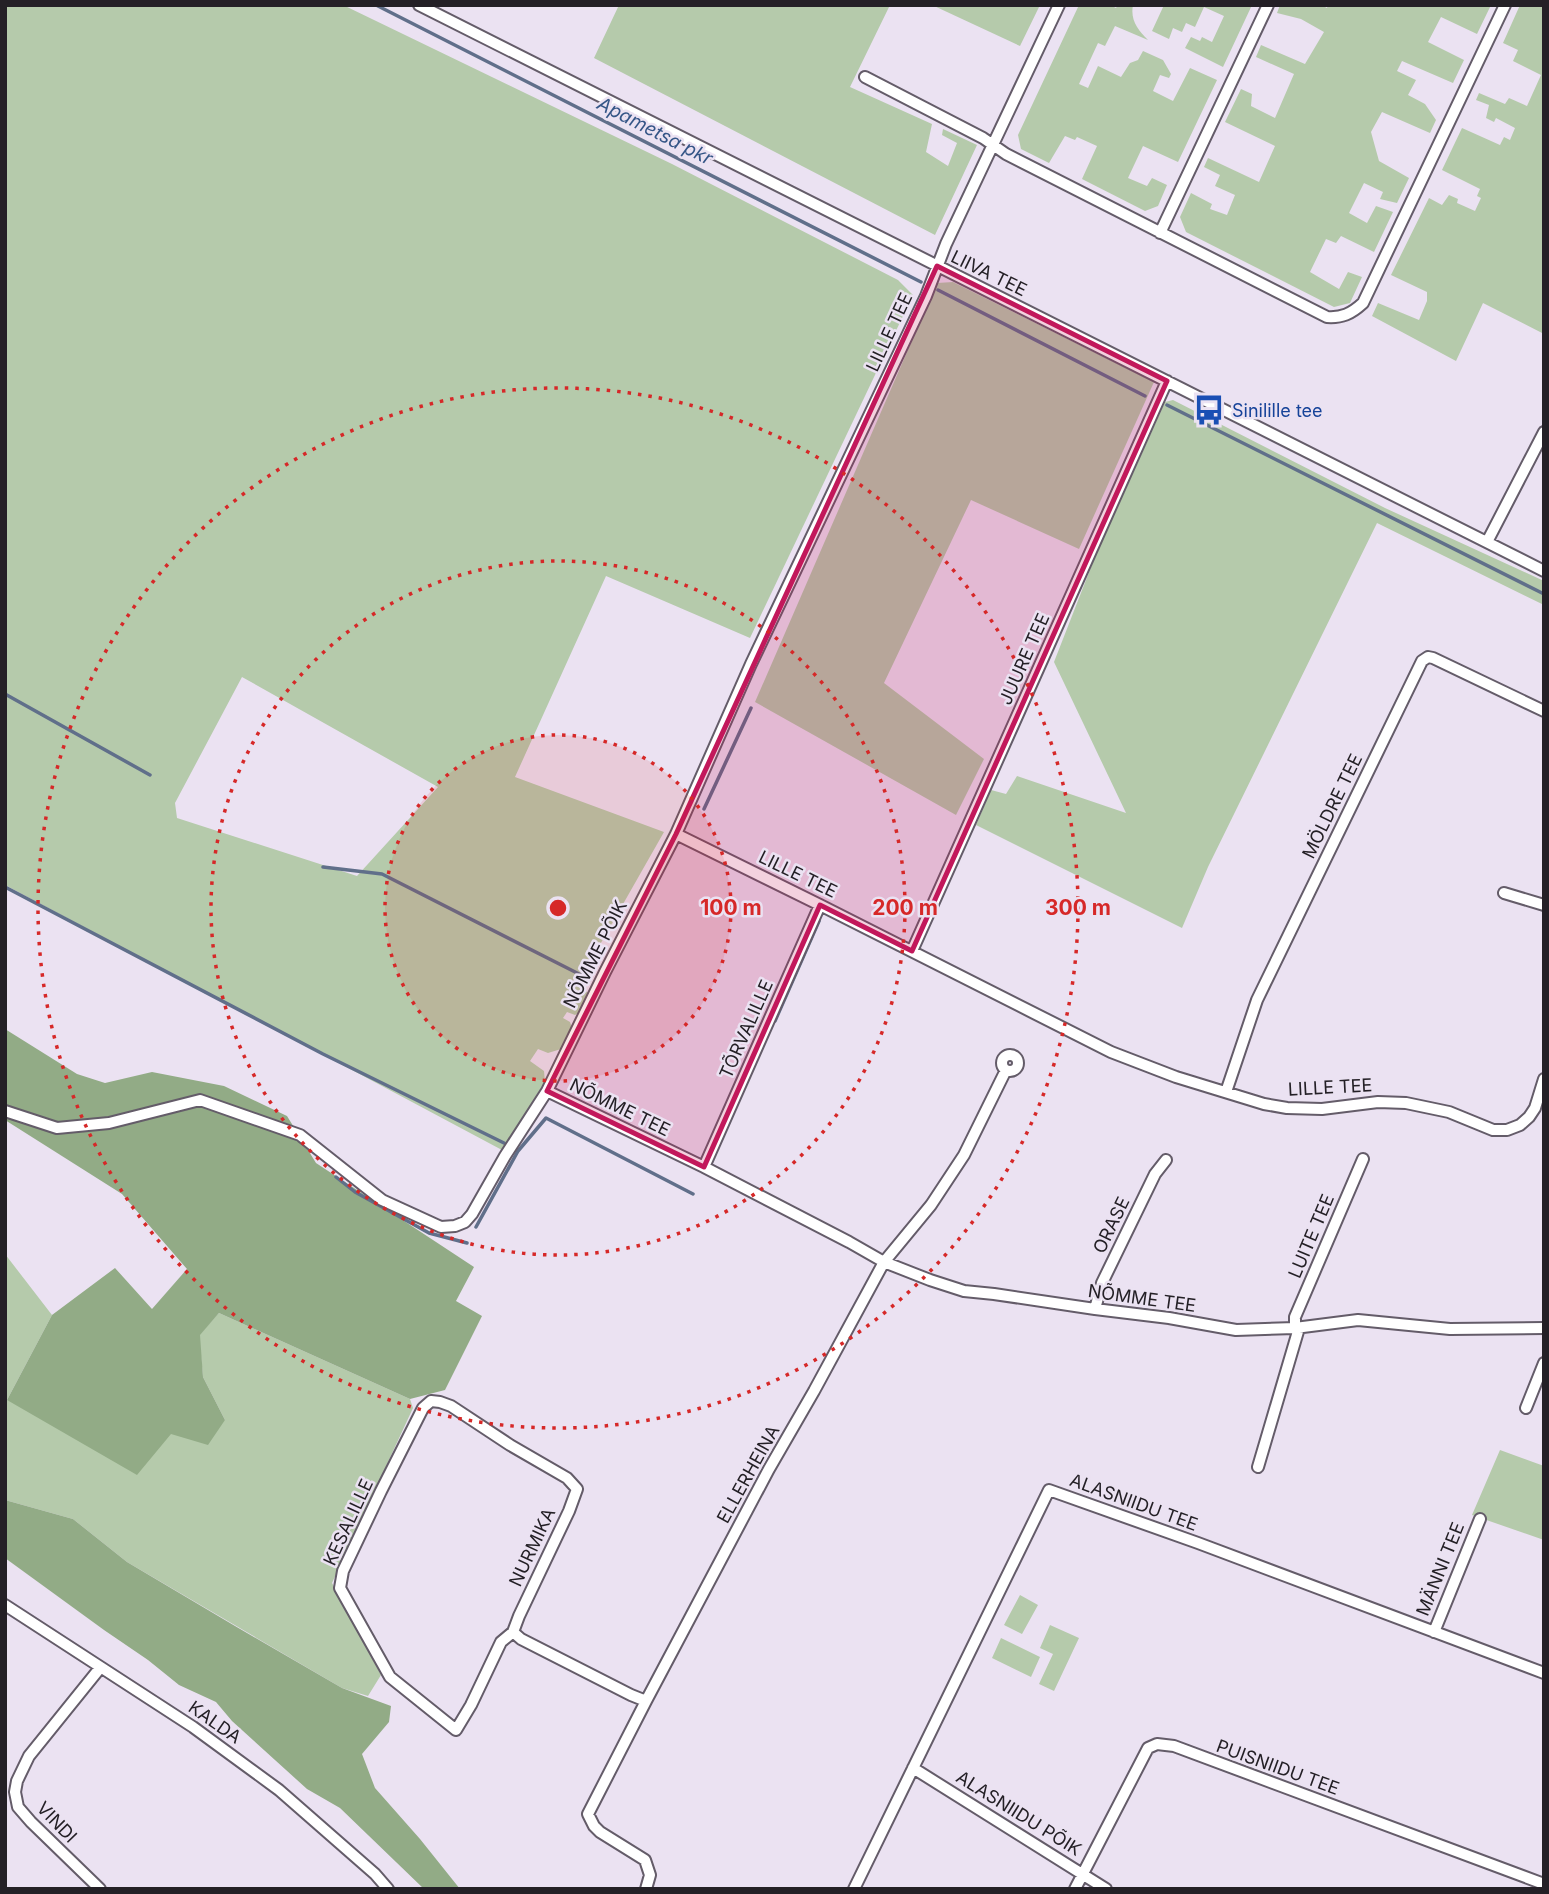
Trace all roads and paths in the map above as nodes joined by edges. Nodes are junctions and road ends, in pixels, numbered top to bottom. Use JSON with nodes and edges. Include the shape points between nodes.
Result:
{"nodes":[{"id":1,"x":419,"y":5,"type":"edge"},
{"id":2,"x":1059,"y":5,"type":"edge"},
{"id":3,"x":1268,"y":5,"type":"edge"},
{"id":4,"x":1505,"y":5,"type":"edge"},
{"id":5,"x":865,"y":77,"type":"dead end"},
{"id":6,"x":994,"y":145,"type":"junction"},
{"id":7,"x":1160,"y":233,"type":"junction"},
{"id":8,"x":937,"y":266,"type":"junction"},
{"id":9,"x":1167,"y":381,"type":"junction"},
{"id":10,"x":1544,"y":432,"type":"edge"},
{"id":11,"x":1487,"y":542,"type":"junction"},
{"id":12,"x":1544,"y":571,"type":"edge"},
{"id":13,"x":1544,"y":711,"type":"edge"},
{"id":14,"x":676,"y":834,"type":"junction"},
{"id":15,"x":1504,"y":893,"type":"dead end"},
{"id":16,"x":820,"y":905,"type":"junction"},
{"id":17,"x":1544,"y":905,"type":"edge"},
{"id":18,"x":912,"y":951,"type":"junction"},
{"id":19,"x":1006,"y":1070,"type":"dead end"},
{"id":20,"x":1544,"y":1079,"type":"edge"},
{"id":21,"x":547,"y":1091,"type":"junction"},
{"id":22,"x":1226,"y":1092,"type":"junction"},
{"id":23,"x":5,"y":1111,"type":"edge"},
{"id":24,"x":1363,"y":1159,"type":"dead end"},
{"id":25,"x":1166,"y":1160,"type":"dead end"},
{"id":26,"x":704,"y":1167,"type":"junction"},
{"id":27,"x":884,"y":1262,"type":"junction"},
{"id":28,"x":1095,"y":1309,"type":"junction"},
{"id":29,"x":1297,"y":1328,"type":"junction"},
{"id":30,"x":1544,"y":1328,"type":"edge"},
{"id":31,"x":1544,"y":1363,"type":"edge"},
{"id":32,"x":440,"y":1402,"type":"joint"},
{"id":33,"x":1525,"y":1408,"type":"dead end"},
{"id":34,"x":1258,"y":1468,"type":"dead end"},
{"id":35,"x":1480,"y":1519,"type":"dead end"},
{"id":36,"x":5,"y":1605,"type":"edge"},
{"id":37,"x":513,"y":1632,"type":"junction"},
{"id":38,"x":1434,"y":1632,"type":"junction"},
{"id":39,"x":100,"y":1668,"type":"junction"},
{"id":40,"x":1544,"y":1673,"type":"edge"},
{"id":41,"x":646,"y":1701,"type":"junction"},
{"id":42,"x":913,"y":1768,"type":"junction"},
{"id":43,"x":1082,"y":1873,"type":"junction"},
{"id":44,"x":1544,"y":1884,"type":"edge"},
{"id":45,"x":100,"y":1889,"type":"edge"},
{"id":46,"x":388,"y":1889,"type":"edge"},
{"id":47,"x":646,"y":1889,"type":"edge"},
{"id":48,"x":854,"y":1889,"type":"edge"},
{"id":49,"x":1075,"y":1889,"type":"edge"},
{"id":50,"x":1106,"y":1889,"type":"edge"}],
"edges":[{"from":1,"to":8,"type":"street","name":"LIIVA TEE"},
{"from":2,"to":6,"type":"street","name":"LILLE TEE"},
{"from":3,"to":7,"type":"street"},
{"from":4,"to":7,"type":"street","via":[[1356,310],[1339,318],[1327,317]]},
{"from":5,"to":6,"type":"street"},
{"from":6,"to":7,"type":"street"},
{"from":6,"to":8,"type":"street","name":"LILLE TEE"},
{"from":8,"to":9,"type":"street","name":"LIIVA TEE"},
{"from":8,"to":14,"type":"street","name":"LILLE TEE"},
{"from":9,"to":11,"type":"street","name":"LIIVA TEE"},
{"from":9,"to":18,"type":"street","name":"JUURE TEE"},
{"from":10,"to":11,"type":"street"},
{"from":11,"to":12,"type":"street","name":"LIIVA TEE"},
{"from":13,"to":22,"type":"street","name":"MÖLDRE TEE","via":[[1433,658],[1422,661],[1257,1000]]},
{"from":14,"to":16,"type":"street","name":"LILLE TEE"},
{"from":14,"to":21,"type":"street","name":"NÕMME PÕIK"},
{"from":15,"to":17,"type":"street"},
{"from":16,"to":18,"type":"street","name":"LILLE TEE"},
{"from":16,"to":26,"type":"street","name":"TÕRVALILLE"},
{"from":18,"to":22,"type":"street","name":"LILLE TEE","via":[[1111,1052]]},
{"from":19,"to":27,"type":"street","name":"ELLERHEINA","via":[[964,1156]]},
{"from":20,"to":22,"type":"street","name":"LILLE TEE","via":[[1529,1117],[1507,1130],[1493,1130],[1450,1112],[1406,1103],[1287,1108]]},
{"from":21,"to":23,"type":"street","name":"NÕMME TEE","via":[[465,1222],[441,1227],[383,1200],[300,1135],[200,1100],[109,1123],[57,1128]]},
{"from":21,"to":26,"type":"street","name":"NÕMME TEE"},
{"from":24,"to":29,"type":"street","name":"LUITE TEE","via":[[1295,1317]]},
{"from":25,"to":28,"type":"street","name":"ORASE","via":[[1102,1283]]},
{"from":26,"to":27,"type":"street","name":"NÕMME TEE"},
{"from":27,"to":28,"type":"street","name":"NÕMME TEE","via":[[964,1291]]},
{"from":27,"to":41,"type":"street","name":"ELLERHEINA"},
{"from":28,"to":29,"type":"street","name":"NÕMME TEE","via":[[1236,1330]]},
{"from":29,"to":30,"type":"street","name":"NÕMME TEE","via":[[1358,1320],[1450,1329]]},
{"from":29,"to":34,"type":"street"},
{"from":31,"to":33,"type":"street"},
{"from":32,"to":37,"type":"street","name":"NURMIKA","via":[[567,1478],[577,1489]]},
{"from":32,"to":37,"type":"street","name":"KESALILLE","via":[[431,1401],[423,1408],[343,1572],[340,1588],[390,1678],[456,1730],[501,1642]]},
{"from":35,"to":38,"type":"street","name":"MÄNNI TEE"},
{"from":36,"to":39,"type":"street","name":"KALDA"},
{"from":37,"to":41,"type":"street"},
{"from":38,"to":40,"type":"street","name":"ALASNIIDU TEE"},
{"from":38,"to":42,"type":"street","name":"ALASNIIDU TEE","via":[[1049,1490]]},
{"from":39,"to":45,"type":"street","name":"VINDI","via":[[29,1756],[15,1792],[18,1807],[31,1822]]},
{"from":39,"to":46,"type":"street","name":"KALDA","via":[[193,1727],[279,1790]]},
{"from":41,"to":47,"type":"street","name":"ELLERHEINA","via":[[588,1814],[600,1832],[645,1860],[650,1875]]},
{"from":42,"to":43,"type":"street","name":"ALASNIIDU PÕIK"},
{"from":42,"to":48,"type":"street","name":"ALASNIIDU TEE"},
{"from":43,"to":44,"type":"street","name":"PUISNIIDU TEE","via":[[1148,1748],[1157,1744],[1174,1746]]},
{"from":43,"to":49,"type":"street","name":"PUISNIIDU TEE"},
{"from":43,"to":50,"type":"street","name":"ALASNIIDU PÕIK"}]}
